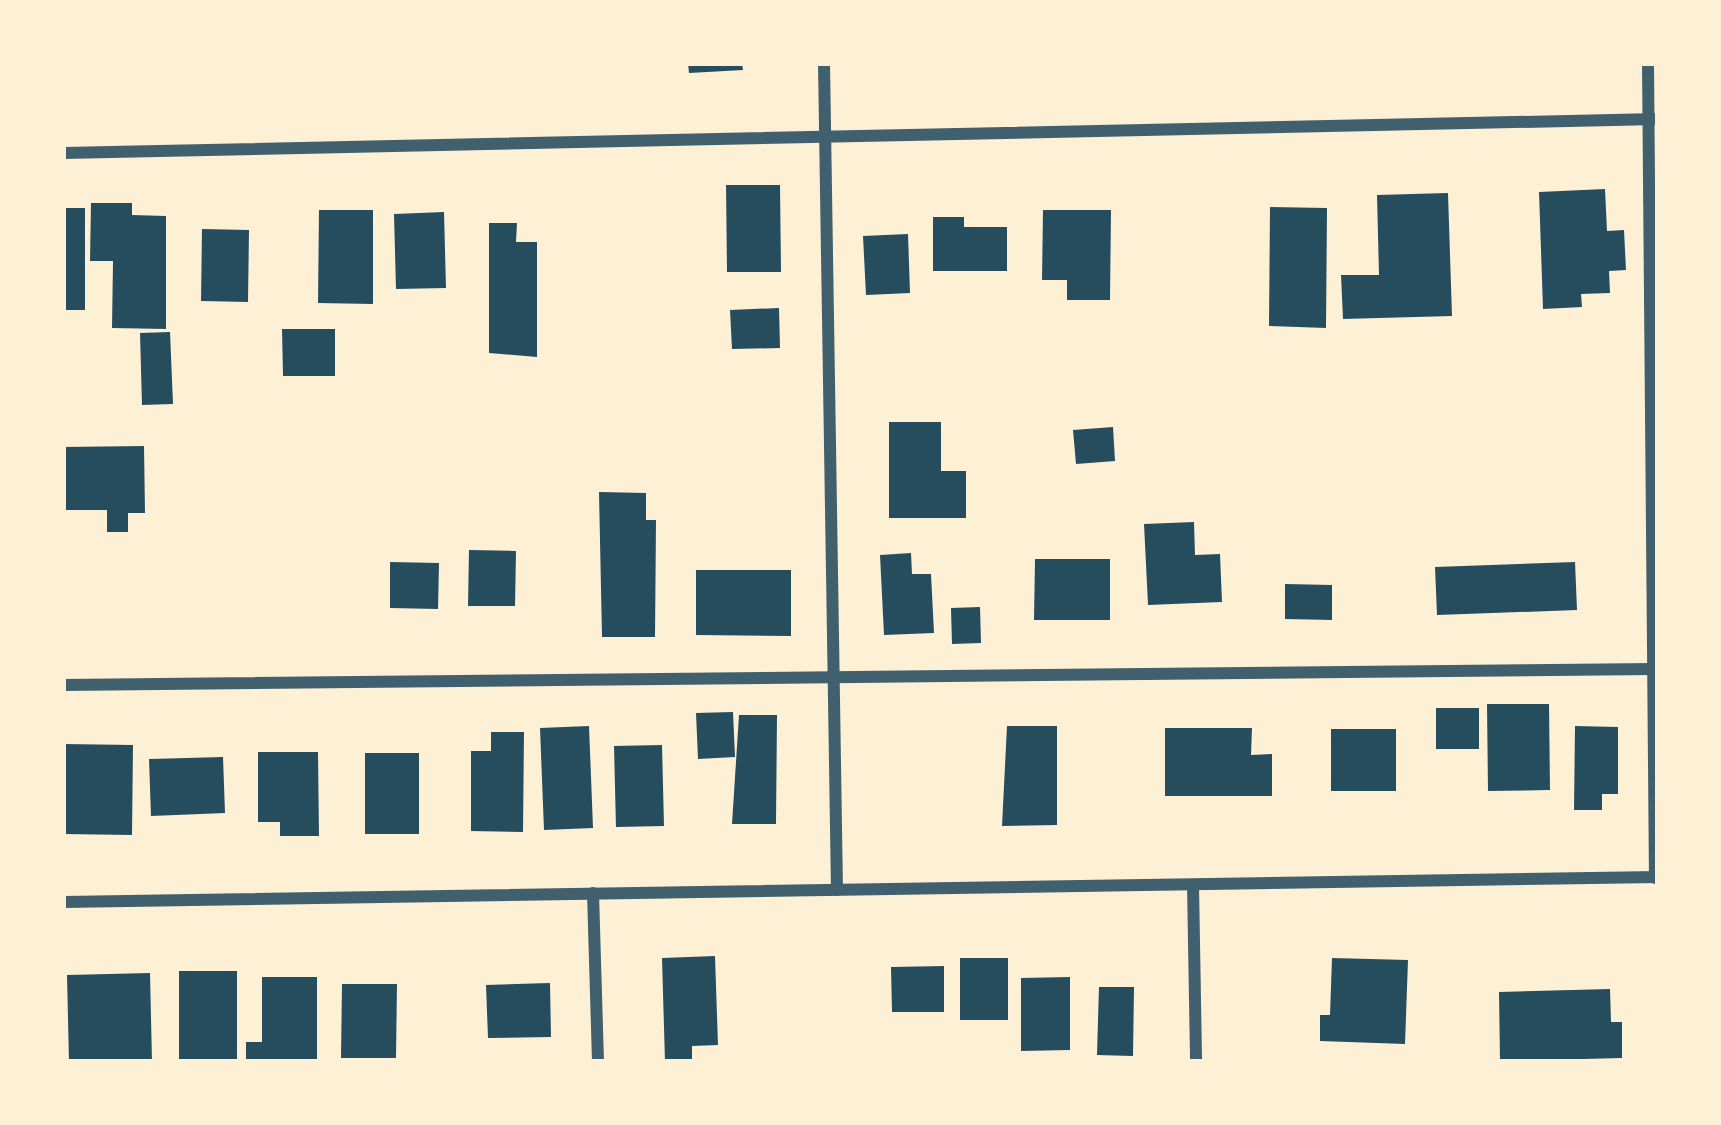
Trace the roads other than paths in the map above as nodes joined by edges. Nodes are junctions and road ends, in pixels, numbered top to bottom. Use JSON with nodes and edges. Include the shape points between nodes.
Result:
{"nodes":[{"id":1,"x":824,"y":63,"type":"edge"},
{"id":2,"x":1648,"y":63,"type":"edge"},
{"id":3,"x":1653,"y":119,"type":"edge"},
{"id":4,"x":825,"y":139,"type":"junction"},
{"id":5,"x":63,"y":153,"type":"edge"},
{"id":6,"x":1655,"y":669,"type":"junction"},
{"id":7,"x":833,"y":677,"type":"junction"},
{"id":8,"x":63,"y":685,"type":"edge"},
{"id":9,"x":1656,"y":878,"type":"edge"},
{"id":10,"x":1193,"y":885,"type":"junction"},
{"id":11,"x":837,"y":890,"type":"junction"},
{"id":12,"x":593,"y":893,"type":"junction"},
{"id":13,"x":63,"y":902,"type":"edge"},
{"id":14,"x":598,"y":1062,"type":"edge"},
{"id":15,"x":1196,"y":1062,"type":"edge"}],
"edges":[{"from":1,"to":4,"type":"street"},
{"from":2,"to":3,"type":"street"},
{"from":3,"to":4,"type":"street"},
{"from":3,"to":6,"type":"street"},
{"from":4,"to":5,"type":"street"},
{"from":4,"to":7,"type":"street"},
{"from":6,"to":7,"type":"street"},
{"from":6,"to":9,"type":"street"},
{"from":7,"to":8,"type":"street"},
{"from":7,"to":11,"type":"street"},
{"from":9,"to":10,"type":"street"},
{"from":10,"to":11,"type":"street"},
{"from":10,"to":15,"type":"street"},
{"from":11,"to":12,"type":"street"},
{"from":12,"to":13,"type":"street"},
{"from":12,"to":14,"type":"street"}]}
